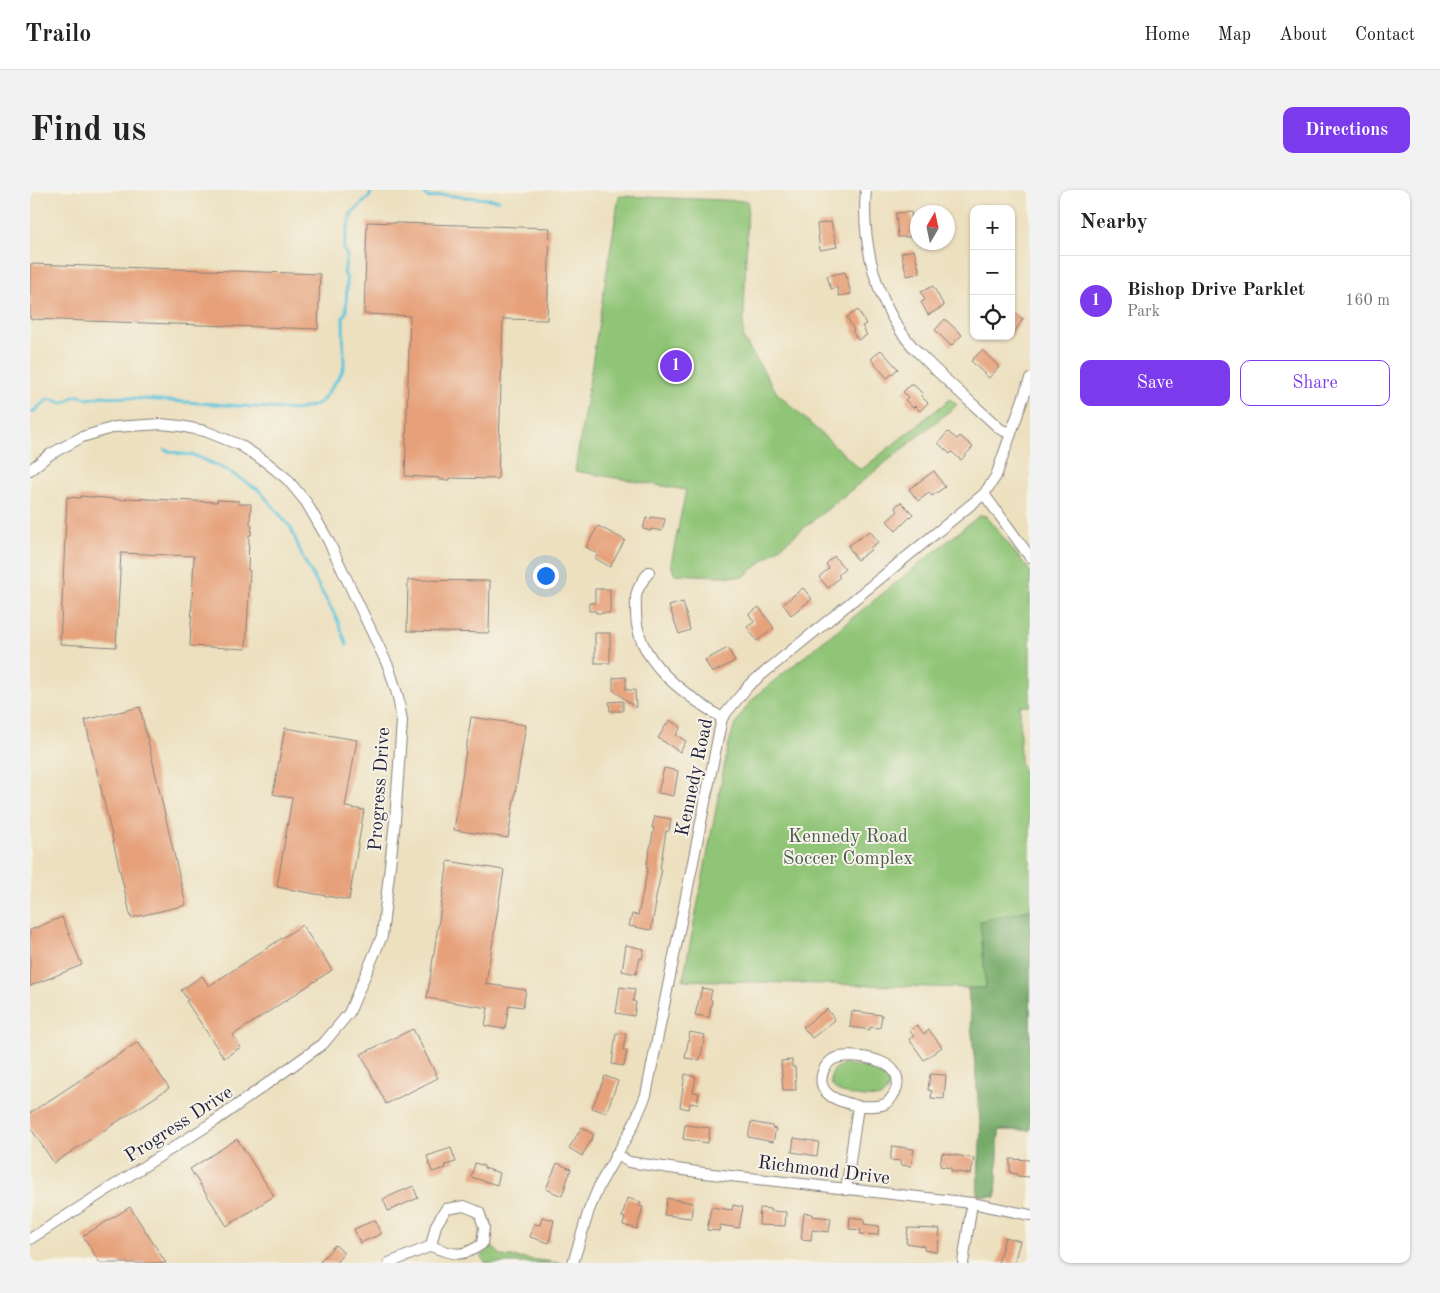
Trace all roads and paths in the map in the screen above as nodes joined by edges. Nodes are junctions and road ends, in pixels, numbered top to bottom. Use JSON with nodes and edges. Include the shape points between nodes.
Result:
{"nodes":[{"id":1,"x":866,"y":190,"type":"edge"},
{"id":2,"x":1030,"y":379,"type":"edge"},
{"id":3,"x":1011,"y":434,"type":"junction"},
{"id":4,"x":30,"y":470,"type":"edge"},
{"id":5,"x":984,"y":494,"type":"junction"},
{"id":6,"x":1030,"y":557,"type":"edge"},
{"id":7,"x":649,"y":572,"type":"dead end"},
{"id":8,"x":722,"y":718,"type":"junction"},
{"id":9,"x":858,"y":1106,"type":"junction"},
{"id":10,"x":616,"y":1154,"type":"junction"},
{"id":11,"x":846,"y":1190,"type":"junction"},
{"id":12,"x":972,"y":1204,"type":"junction"},
{"id":13,"x":1030,"y":1215,"type":"edge"},
{"id":14,"x":30,"y":1239,"type":"edge"},
{"id":15,"x":431,"y":1246,"type":"junction"},
{"id":16,"x":389,"y":1263,"type":"edge"},
{"id":17,"x":573,"y":1263,"type":"edge"},
{"id":18,"x":963,"y":1263,"type":"edge"}],
"edges":[{"from":1,"to":3,"type":"street","via":[[867,229],[875,278],[890,314],[913,346],[1000,429]]},
{"from":2,"to":3,"type":"street","name":"Kennedy Road"},
{"from":3,"to":5,"type":"street","name":"Kennedy Road","via":[[996,476]]},
{"from":4,"to":14,"type":"street","name":"Progress Drive","via":[[82,437],[115,427],[161,424],[205,431],[240,445],[266,462],[287,479],[306,502],[328,540],[389,668],[402,721],[382,936],[349,1012],[323,1044],[242,1102]]},
{"from":5,"to":6,"type":"street"},
{"from":5,"to":8,"type":"street","name":"Kennedy Road","via":[[748,685]]},
{"from":7,"to":8,"type":"street","via":[[636,592],[640,638],[653,661],[669,679]]},
{"from":8,"to":10,"type":"street","name":"Kennedy Road","via":[[646,1095]]},
{"from":9,"to":9,"type":"street","via":[[882,1105],[890,1101],[898,1086],[895,1071],[888,1064],[868,1058],[839,1057],[831,1060],[822,1073],[825,1092],[835,1099]]},
{"from":9,"to":11,"type":"street"},
{"from":10,"to":11,"type":"street","name":"Richmond Drive","via":[[629,1162]]},
{"from":10,"to":17,"type":"street","name":"Kennedy Road","via":[[589,1210]]},
{"from":11,"to":12,"type":"street","name":"Richmond Drive"},
{"from":12,"to":13,"type":"street","name":"Richmond Drive"},
{"from":12,"to":18,"type":"street"},
{"from":15,"to":15,"type":"street","via":[[452,1254],[470,1253],[482,1244],[484,1227],[479,1212],[464,1206],[446,1209],[436,1225]]},
{"from":15,"to":16,"type":"street"}]}
